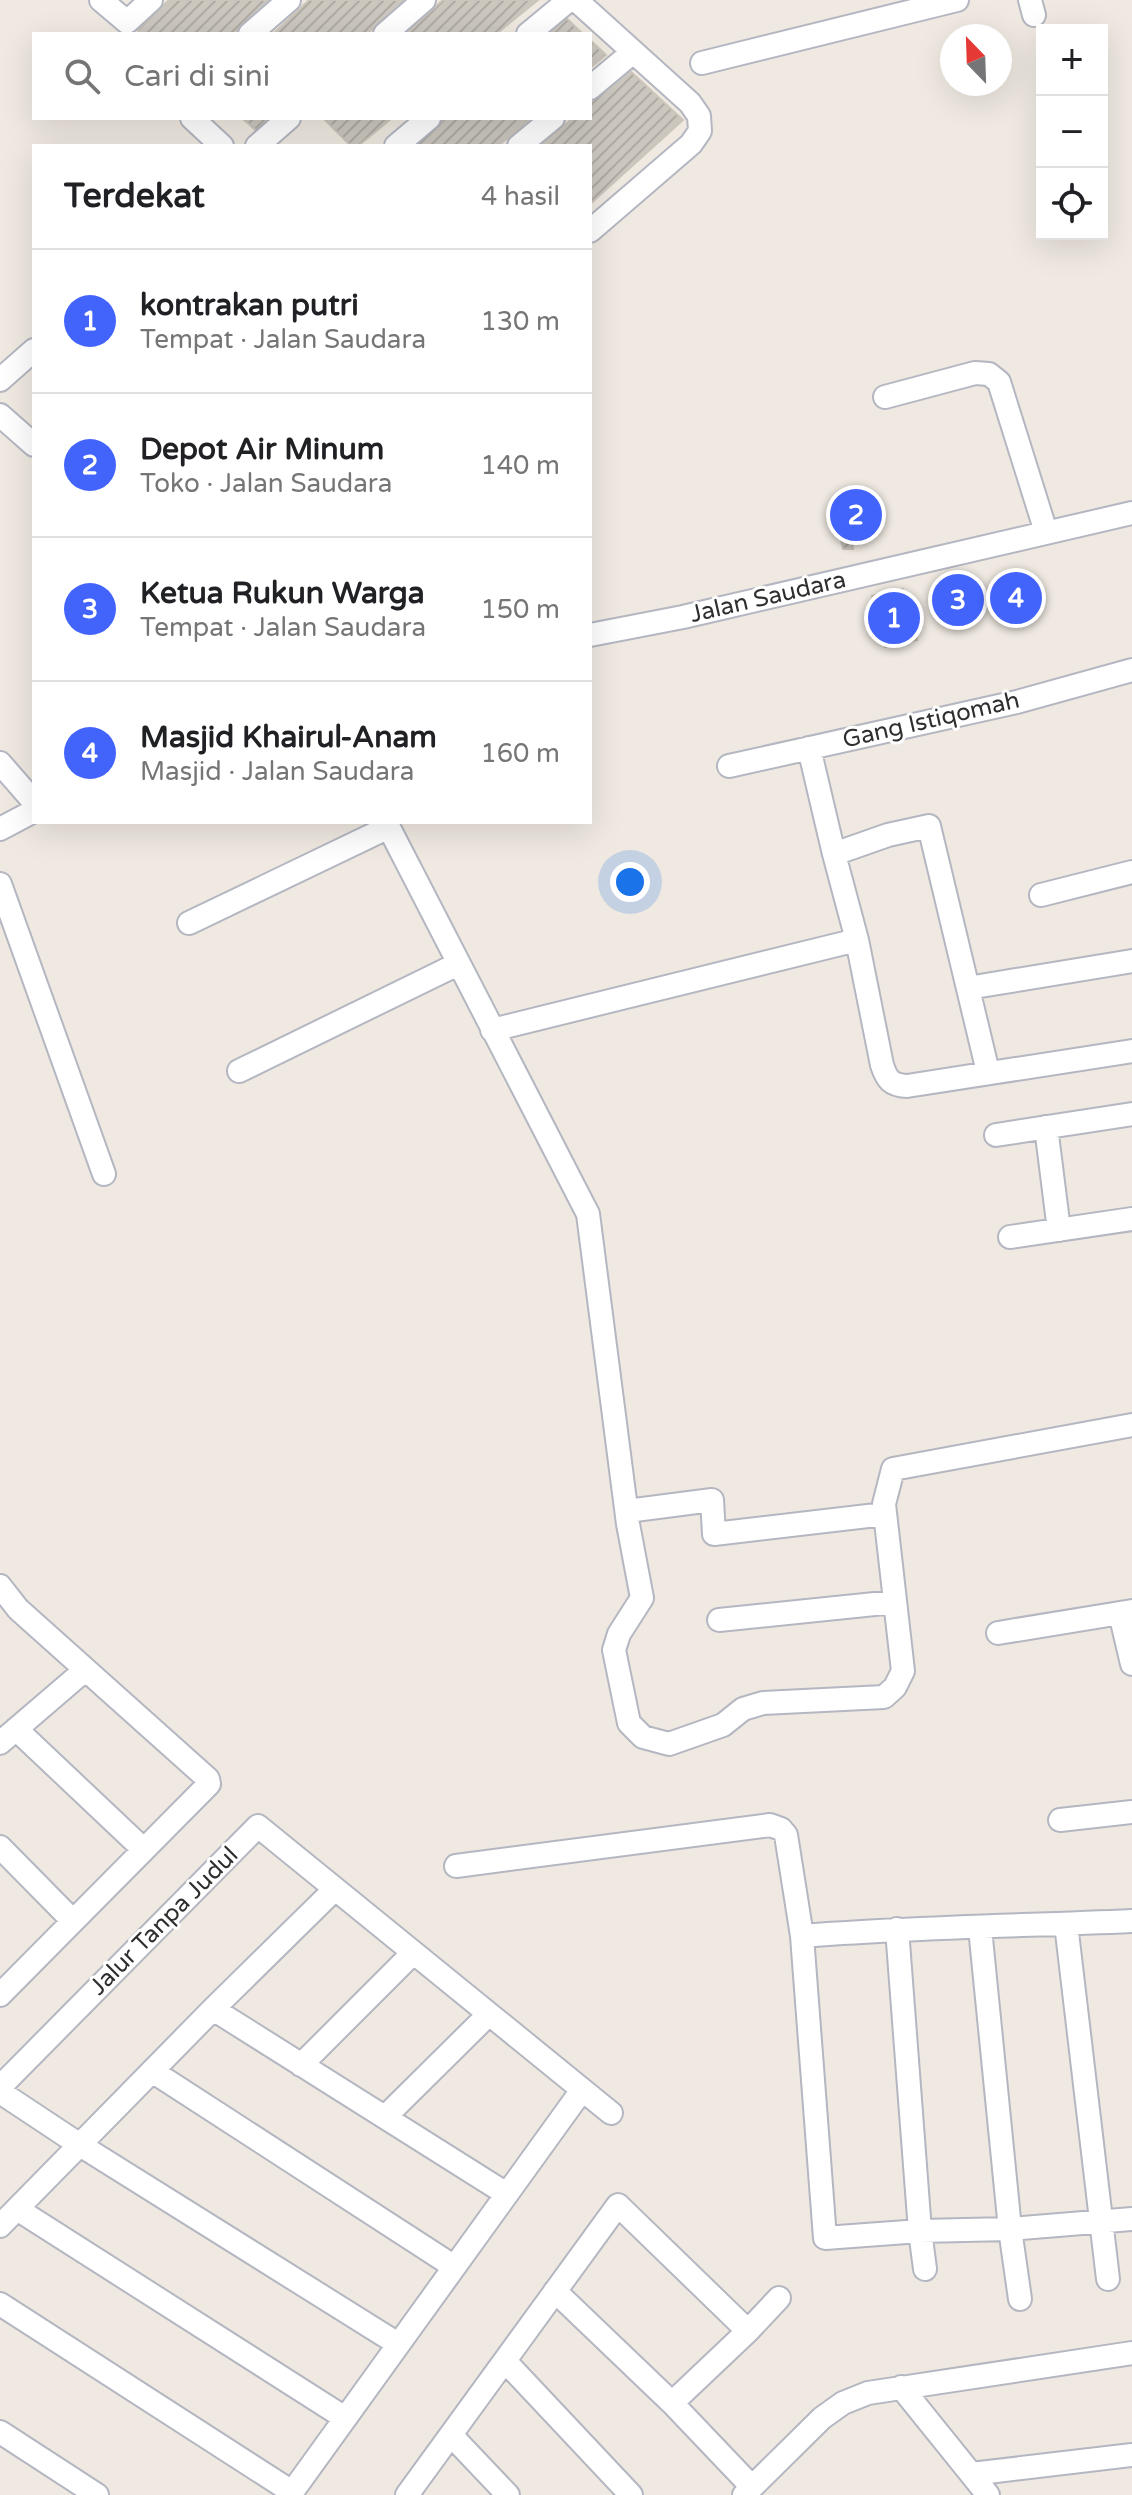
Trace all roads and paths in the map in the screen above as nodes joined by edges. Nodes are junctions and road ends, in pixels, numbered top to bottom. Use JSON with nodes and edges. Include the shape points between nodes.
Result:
{"nodes":[{"id":1,"x":101,"y":0,"type":"edge"},
{"id":2,"x":151,"y":0,"type":"edge"},
{"id":3,"x":289,"y":0,"type":"edge"},
{"id":4,"x":424,"y":0,"type":"edge"},
{"id":5,"x":569,"y":0,"type":"edge"},
{"id":6,"x":576,"y":0,"type":"edge"},
{"id":7,"x":957,"y":0,"type":"edge"},
{"id":8,"x":123,"y":28,"type":"edge"},
{"id":9,"x":252,"y":32,"type":"edge"},
{"id":10,"x":387,"y":32,"type":"edge"},
{"id":11,"x":530,"y":32,"type":"edge"},
{"id":12,"x":633,"y":52,"type":"junction"},
{"id":13,"x":702,"y":63,"type":"dead end"},
{"id":14,"x":592,"y":86,"type":"edge"},
{"id":15,"x":194,"y":120,"type":"edge"},
{"id":16,"x":287,"y":120,"type":"edge"},
{"id":17,"x":427,"y":120,"type":"edge"},
{"id":18,"x":551,"y":120,"type":"edge"},
{"id":19,"x":220,"y":144,"type":"edge"},
{"id":20,"x":259,"y":144,"type":"edge"},
{"id":21,"x":398,"y":144,"type":"edge"},
{"id":22,"x":521,"y":144,"type":"edge"},
{"id":23,"x":592,"y":229,"type":"edge"},
{"id":24,"x":32,"y":352,"type":"edge"},
{"id":25,"x":0,"y":380,"type":"edge"},
{"id":26,"x":885,"y":397,"type":"dead end"},
{"id":27,"x":0,"y":415,"type":"edge"},
{"id":28,"x":32,"y":443,"type":"edge"},
{"id":29,"x":1132,"y":513,"type":"edge"},
{"id":30,"x":1046,"y":532,"type":"junction"},
{"id":31,"x":592,"y":635,"type":"edge"},
{"id":32,"x":1132,"y":670,"type":"edge"},
{"id":33,"x":809,"y":748,"type":"junction"},
{"id":34,"x":0,"y":763,"type":"edge"},
{"id":35,"x":729,"y":766,"type":"dead end"},
{"id":36,"x":32,"y":800,"type":"edge"},
{"id":37,"x":32,"y":812,"type":"edge"},
{"id":38,"x":388,"y":824,"type":"edge"},
{"id":39,"x":0,"y":829,"type":"edge"},
{"id":40,"x":834,"y":854,"type":"junction"},
{"id":41,"x":1132,"y":872,"type":"edge"},
{"id":42,"x":0,"y":884,"type":"edge"},
{"id":43,"x":1041,"y":895,"type":"dead end"},
{"id":44,"x":189,"y":923,"type":"dead end"},
{"id":45,"x":857,"y":940,"type":"junction"},
{"id":46,"x":1132,"y":961,"type":"edge"},
{"id":47,"x":458,"y":964,"type":"junction"},
{"id":48,"x":968,"y":988,"type":"junction"},
{"id":49,"x":492,"y":1030,"type":"junction"},
{"id":50,"x":1132,"y":1051,"type":"edge"},
{"id":51,"x":239,"y":1071,"type":"dead end"},
{"id":52,"x":988,"y":1072,"type":"junction"},
{"id":53,"x":1132,"y":1114,"type":"edge"},
{"id":54,"x":1046,"y":1127,"type":"junction"},
{"id":55,"x":996,"y":1135,"type":"dead end"},
{"id":56,"x":104,"y":1174,"type":"dead end"},
{"id":57,"x":1132,"y":1219,"type":"edge"},
{"id":58,"x":1059,"y":1230,"type":"junction"},
{"id":59,"x":1010,"y":1237,"type":"dead end"},
{"id":60,"x":1132,"y":1425,"type":"edge"},
{"id":61,"x":627,"y":1511,"type":"junction"},
{"id":62,"x":885,"y":1514,"type":"junction"},
{"id":63,"x":0,"y":1586,"type":"edge"},
{"id":64,"x":894,"y":1602,"type":"junction"},
{"id":65,"x":18,"y":1609,"type":"junction"},
{"id":66,"x":1126,"y":1612,"type":"edge"},
{"id":67,"x":719,"y":1620,"type":"dead end"},
{"id":68,"x":0,"y":1623,"type":"edge"},
{"id":69,"x":998,"y":1633,"type":"dead end"},
{"id":70,"x":1132,"y":1664,"type":"edge"},
{"id":71,"x":85,"y":1670,"type":"junction"},
{"id":72,"x":8,"y":1736,"type":"edge"},
{"id":73,"x":1132,"y":1812,"type":"edge"},
{"id":74,"x":1060,"y":1820,"type":"dead end"},
{"id":75,"x":0,"y":1847,"type":"edge"},
{"id":76,"x":143,"y":1849,"type":"junction"},
{"id":77,"x":456,"y":1866,"type":"dead end"},
{"id":78,"x":334,"y":1890,"type":"junction"},
{"id":79,"x":73,"y":1921,"type":"junction"},
{"id":80,"x":1132,"y":1921,"type":"edge"},
{"id":81,"x":1066,"y":1924,"type":"junction"},
{"id":82,"x":980,"y":1928,"type":"junction"},
{"id":83,"x":897,"y":1929,"type":"junction"},
{"id":84,"x":802,"y":1936,"type":"junction"},
{"id":85,"x":413,"y":1953,"type":"junction"},
{"id":86,"x":0,"y":1995,"type":"edge"},
{"id":87,"x":213,"y":2009,"type":"junction"},
{"id":88,"x":489,"y":2014,"type":"junction"},
{"id":89,"x":301,"y":2065,"type":"junction"},
{"id":90,"x":152,"y":2071,"type":"junction"},
{"id":91,"x":0,"y":2090,"type":"edge"},
{"id":92,"x":582,"y":2090,"type":"junction"},
{"id":93,"x":611,"y":2113,"type":"dead end"},
{"id":94,"x":385,"y":2117,"type":"junction"},
{"id":95,"x":80,"y":2145,"type":"junction"},
{"id":96,"x":505,"y":2193,"type":"junction"},
{"id":97,"x":17,"y":2209,"type":"junction"},
{"id":98,"x":1132,"y":2219,"type":"edge"},
{"id":99,"x":1101,"y":2221,"type":"junction"},
{"id":100,"x":0,"y":2226,"type":"edge"},
{"id":101,"x":1010,"y":2229,"type":"junction"},
{"id":102,"x":920,"y":2231,"type":"junction"},
{"id":103,"x":453,"y":2266,"type":"junction"},
{"id":104,"x":925,"y":2269,"type":"dead end"},
{"id":105,"x":1108,"y":2279,"type":"dead end"},
{"id":106,"x":555,"y":2291,"type":"junction"},
{"id":107,"x":779,"y":2298,"type":"dead end"},
{"id":108,"x":1020,"y":2299,"type":"dead end"},
{"id":109,"x":0,"y":2304,"type":"edge"},
{"id":110,"x":748,"y":2331,"type":"junction"},
{"id":111,"x":398,"y":2344,"type":"junction"},
{"id":112,"x":1132,"y":2353,"type":"edge"},
{"id":113,"x":505,"y":2361,"type":"junction"},
{"id":114,"x":901,"y":2387,"type":"junction"},
{"id":115,"x":672,"y":2403,"type":"junction"},
{"id":116,"x":345,"y":2418,"type":"junction"},
{"id":117,"x":0,"y":2432,"type":"edge"},
{"id":118,"x":451,"y":2435,"type":"junction"},
{"id":119,"x":1132,"y":2455,"type":"edge"},
{"id":120,"x":971,"y":2474,"type":"junction"},
{"id":121,"x":748,"y":2491,"type":"edge"},
{"id":122,"x":291,"y":2494,"type":"edge"},
{"id":123,"x":97,"y":2495,"type":"edge"},
{"id":124,"x":407,"y":2495,"type":"edge"},
{"id":125,"x":508,"y":2495,"type":"edge"},
{"id":126,"x":631,"y":2495,"type":"edge"},
{"id":127,"x":988,"y":2495,"type":"edge"}],
"edges":[{"from":1,"to":8,"type":"street"},
{"from":2,"to":8,"type":"street"},
{"from":3,"to":9,"type":"street"},
{"from":4,"to":10,"type":"street"},
{"from":5,"to":11,"type":"street"},
{"from":6,"to":12,"type":"street"},
{"from":7,"to":13,"type":"street"},
{"from":12,"to":14,"type":"street"},
{"from":12,"to":23,"type":"street","via":[[690,103],[699,116],[700,131]]},
{"from":15,"to":19,"type":"street"},
{"from":16,"to":20,"type":"street"},
{"from":17,"to":21,"type":"street"},
{"from":18,"to":22,"type":"street"},
{"from":24,"to":25,"type":"street"},
{"from":26,"to":30,"type":"street","via":[[975,373],[999,382]]},
{"from":27,"to":28,"type":"street"},
{"from":29,"to":30,"type":"street","name":"Jalan Saudara"},
{"from":30,"to":31,"type":"street","name":"Jalan Saudara"},
{"from":32,"to":33,"type":"street","name":"Gang Istiqomah","via":[[1017,702]]},
{"from":33,"to":35,"type":"street","name":"Gang Istiqomah"},
{"from":33,"to":40,"type":"street"},
{"from":34,"to":36,"type":"street"},
{"from":37,"to":39,"type":"street"},
{"from":38,"to":44,"type":"street"},
{"from":38,"to":47,"type":"street"},
{"from":40,"to":45,"type":"street"},
{"from":40,"to":48,"type":"street","via":[[929,826]]},
{"from":41,"to":43,"type":"street"},
{"from":42,"to":56,"type":"street"},
{"from":45,"to":49,"type":"street"},
{"from":45,"to":52,"type":"street","via":[[887,1079],[907,1086]]},
{"from":46,"to":48,"type":"street"},
{"from":47,"to":49,"type":"street"},
{"from":47,"to":51,"type":"street"},
{"from":48,"to":52,"type":"street"},
{"from":49,"to":61,"type":"street","via":[[588,1214]]},
{"from":50,"to":52,"type":"street"},
{"from":53,"to":54,"type":"street"},
{"from":54,"to":55,"type":"street"},
{"from":54,"to":58,"type":"street"},
{"from":57,"to":58,"type":"street"},
{"from":58,"to":59,"type":"street"},
{"from":60,"to":62,"type":"street","via":[[893,1469]]},
{"from":61,"to":62,"type":"street","via":[[712,1500],[714,1534]]},
{"from":61,"to":64,"type":"street","via":[[642,1598],[614,1650],[629,1723],[643,1737],[669,1744],[723,1725],[743,1709],[763,1703],[884,1697],[903,1671]]},
{"from":62,"to":64,"type":"street"},
{"from":63,"to":65,"type":"street"},
{"from":64,"to":67,"type":"street"},
{"from":65,"to":68,"type":"street"},
{"from":65,"to":71,"type":"street"},
{"from":66,"to":69,"type":"street"},
{"from":66,"to":70,"type":"street"},
{"from":71,"to":72,"type":"street"},
{"from":71,"to":76,"type":"street","via":[[209,1782]]},
{"from":72,"to":76,"type":"street"},
{"from":73,"to":74,"type":"street"},
{"from":75,"to":79,"type":"street"},
{"from":76,"to":79,"type":"street"},
{"from":77,"to":84,"type":"street","via":[[770,1825],[786,1835]]},
{"from":78,"to":85,"type":"street","name":"Jalur Tanpa Judul"},
{"from":78,"to":87,"type":"street"},
{"from":78,"to":91,"type":"street","name":"Jalur Tanpa Judul","via":[[258,1826]]},
{"from":79,"to":86,"type":"street"},
{"from":80,"to":81,"type":"street"},
{"from":81,"to":82,"type":"street"},
{"from":81,"to":99,"type":"street"},
{"from":82,"to":83,"type":"street"},
{"from":82,"to":101,"type":"street"},
{"from":83,"to":84,"type":"street"},
{"from":83,"to":102,"type":"street"},
{"from":84,"to":102,"type":"street","via":[[825,2238]]},
{"from":85,"to":88,"type":"street","name":"Jalur Tanpa Judul"},
{"from":85,"to":89,"type":"street"},
{"from":87,"to":89,"type":"street"},
{"from":87,"to":90,"type":"street"},
{"from":88,"to":92,"type":"street","name":"Jalur Tanpa Judul"},
{"from":88,"to":94,"type":"street"},
{"from":89,"to":94,"type":"street"},
{"from":90,"to":95,"type":"street"},
{"from":90,"to":103,"type":"street"},
{"from":91,"to":95,"type":"street","name":"Jalur Tanpa Judul"},
{"from":92,"to":93,"type":"street","name":"Jalur Tanpa Judul"},
{"from":92,"to":96,"type":"street"},
{"from":94,"to":96,"type":"street"},
{"from":95,"to":97,"type":"street"},
{"from":95,"to":111,"type":"street","name":"Jalur Tanpa Judul"},
{"from":96,"to":103,"type":"street"},
{"from":97,"to":100,"type":"street"},
{"from":97,"to":116,"type":"street"},
{"from":98,"to":99,"type":"street"},
{"from":99,"to":101,"type":"street"},
{"from":99,"to":105,"type":"street"},
{"from":101,"to":102,"type":"street"},
{"from":101,"to":108,"type":"street"},
{"from":102,"to":104,"type":"street"},
{"from":103,"to":111,"type":"street"},
{"from":106,"to":110,"type":"street","via":[[618,2205]]},
{"from":106,"to":113,"type":"street"},
{"from":106,"to":115,"type":"street"},
{"from":107,"to":110,"type":"street"},
{"from":109,"to":122,"type":"street"},
{"from":110,"to":115,"type":"street"},
{"from":111,"to":116,"type":"street"},
{"from":112,"to":114,"type":"street"},
{"from":113,"to":118,"type":"street"},
{"from":113,"to":126,"type":"street"},
{"from":114,"to":120,"type":"street"},
{"from":114,"to":121,"type":"street","via":[[843,2403]]},
{"from":115,"to":121,"type":"street"},
{"from":116,"to":122,"type":"street"},
{"from":117,"to":123,"type":"street"},
{"from":118,"to":124,"type":"street"},
{"from":118,"to":125,"type":"street"},
{"from":119,"to":120,"type":"street"},
{"from":120,"to":127,"type":"street"}]}
